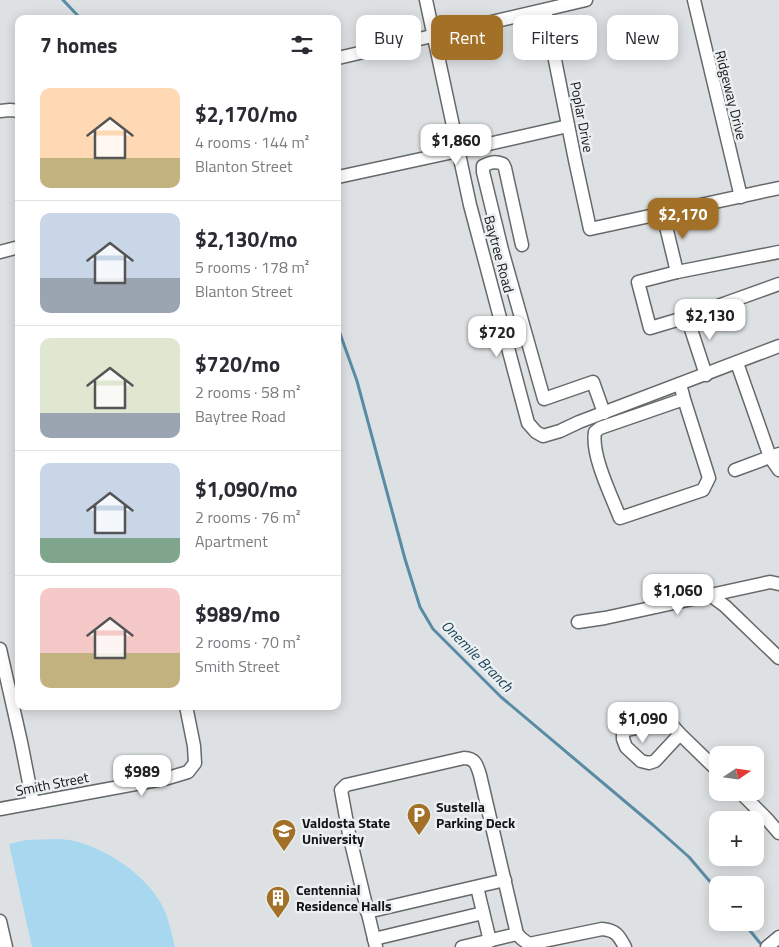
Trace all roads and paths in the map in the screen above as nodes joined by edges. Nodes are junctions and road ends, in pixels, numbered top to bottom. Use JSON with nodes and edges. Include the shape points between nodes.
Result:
{"nodes":[{"id":1,"x":426,"y":0,"type":"edge"},
{"id":2,"x":586,"y":0,"type":"edge"},
{"id":3,"x":694,"y":0,"type":"edge"},
{"id":4,"x":545,"y":10,"type":"junction"},
{"id":5,"x":503,"y":20,"type":"edge"},
{"id":6,"x":431,"y":26,"type":"edge"},
{"id":7,"x":431,"y":36,"type":"edge"},
{"id":8,"x":341,"y":57,"type":"edge"},
{"id":9,"x":438,"y":60,"type":"edge"},
{"id":10,"x":0,"y":111,"type":"edge"},
{"id":11,"x":15,"y":111,"type":"edge"},
{"id":12,"x":568,"y":126,"type":"junction"},
{"id":13,"x":458,"y":151,"type":"junction"},
{"id":14,"x":341,"y":175,"type":"edge"},
{"id":15,"x":779,"y":188,"type":"edge"},
{"id":16,"x":741,"y":197,"type":"junction"},
{"id":17,"x":663,"y":214,"type":"junction"},
{"id":18,"x":15,"y":249,"type":"edge"},
{"id":19,"x":502,"y":250,"type":"junction"},
{"id":20,"x":0,"y":252,"type":"edge"},
{"id":21,"x":779,"y":252,"type":"edge"},
{"id":22,"x":483,"y":255,"type":"junction"},
{"id":23,"x":677,"y":272,"type":"junction"},
{"id":24,"x":779,"y":284,"type":"edge"},
{"id":25,"x":687,"y":317,"type":"junction"},
{"id":26,"x":779,"y":346,"type":"edge"},
{"id":27,"x":737,"y":363,"type":"junction"},
{"id":28,"x":706,"y":375,"type":"junction"},
{"id":29,"x":680,"y":384,"type":"junction"},
{"id":30,"x":684,"y":398,"type":"junction"},
{"id":31,"x":604,"y":413,"type":"junction"},
{"id":32,"x":774,"y":456,"type":"edge"},
{"id":33,"x":735,"y":470,"type":"dead end"},
{"id":34,"x":779,"y":470,"type":"edge"},
{"id":35,"x":779,"y":584,"type":"edge"},
{"id":36,"x":710,"y":595,"type":"junction"},
{"id":37,"x":578,"y":622,"type":"dead end"},
{"id":38,"x":0,"y":648,"type":"edge"},
{"id":39,"x":779,"y":658,"type":"edge"},
{"id":40,"x":187,"y":710,"type":"edge"},
{"id":41,"x":680,"y":734,"type":"dead end"},
{"id":42,"x":709,"y":762,"type":"edge"},
{"id":43,"x":749,"y":801,"type":"edge"},
{"id":44,"x":33,"y":803,"type":"junction"},
{"id":45,"x":0,"y":809,"type":"edge"},
{"id":46,"x":779,"y":833,"type":"edge"},
{"id":47,"x":505,"y":880,"type":"junction"},
{"id":48,"x":477,"y":887,"type":"junction"},
{"id":49,"x":368,"y":912,"type":"junction"},
{"id":50,"x":483,"y":913,"type":"junction"},
{"id":51,"x":0,"y":921,"type":"edge"},
{"id":52,"x":517,"y":934,"type":"junction"},
{"id":53,"x":779,"y":936,"type":"edge"},
{"id":54,"x":490,"y":940,"type":"junction"},
{"id":55,"x":375,"y":943,"type":"edge"},
{"id":56,"x":6,"y":947,"type":"edge"},
{"id":57,"x":462,"y":947,"type":"edge"},
{"id":58,"x":625,"y":947,"type":"edge"},
{"id":59,"x":767,"y":947,"type":"edge"}],
"edges":[{"from":1,"to":6,"type":"street","name":"Baytree Road"},
{"from":2,"to":4,"type":"street"},
{"from":3,"to":16,"type":"street","name":"Ridgeway Drive"},
{"from":4,"to":5,"type":"street"},
{"from":4,"to":12,"type":"street","name":"Poplar Drive"},
{"from":7,"to":8,"type":"street"},
{"from":9,"to":13,"type":"street","name":"Baytree Road"},
{"from":10,"to":11,"type":"street"},
{"from":12,"to":13,"type":"street"},
{"from":12,"to":17,"type":"street","name":"Poplar Drive","via":[[590,229]]},
{"from":13,"to":14,"type":"street"},
{"from":13,"to":22,"type":"street","name":"Baytree Road"},
{"from":15,"to":16,"type":"street"},
{"from":16,"to":17,"type":"street"},
{"from":17,"to":23,"type":"street"},
{"from":18,"to":20,"type":"street"},
{"from":19,"to":19,"type":"street","via":[[526,244],[505,168],[496,161],[483,166],[483,172]]},
{"from":19,"to":22,"type":"street"},
{"from":19,"to":31,"type":"street","via":[[544,399],[593,382]]},
{"from":21,"to":23,"type":"street"},
{"from":22,"to":31,"type":"street","name":"Baytree Road","via":[[528,423],[543,436]]},
{"from":23,"to":25,"type":"street","via":[[638,282],[650,328]]},
{"from":24,"to":25,"type":"street"},
{"from":25,"to":28,"type":"street"},
{"from":26,"to":27,"type":"street","name":"Baytree Road"},
{"from":27,"to":28,"type":"street","name":"Baytree Road"},
{"from":27,"to":32,"type":"street"},
{"from":28,"to":29,"type":"street","name":"Baytree Road"},
{"from":29,"to":30,"type":"street"},
{"from":29,"to":31,"type":"street","name":"Baytree Road"},
{"from":30,"to":30,"type":"street","via":[[595,432],[600,466],[620,518],[703,490],[706,486],[709,478]]},
{"from":32,"to":33,"type":"street"},
{"from":32,"to":34,"type":"street"},
{"from":35,"to":36,"type":"street","via":[[770,582]]},
{"from":36,"to":37,"type":"street"},
{"from":36,"to":39,"type":"street"},
{"from":38,"to":44,"type":"street"},
{"from":40,"to":44,"type":"street","name":"Smith Street","via":[[195,753],[195,763],[188,772]]},
{"from":41,"to":42,"type":"street"},
{"from":43,"to":46,"type":"street"},
{"from":44,"to":45,"type":"street","name":"Smith Street"},
{"from":47,"to":48,"type":"street"},
{"from":47,"to":49,"type":"street","via":[[480,775],[476,762],[470,758],[346,785],[341,790]]},
{"from":47,"to":52,"type":"street"},
{"from":48,"to":49,"type":"street"},
{"from":48,"to":50,"type":"street"},
{"from":49,"to":55,"type":"street"},
{"from":50,"to":54,"type":"street"},
{"from":50,"to":55,"type":"street"},
{"from":51,"to":56,"type":"street"},
{"from":52,"to":54,"type":"street"},
{"from":52,"to":58,"type":"street","via":[[529,944],[602,929],[619,936]]},
{"from":53,"to":59,"type":"street"},
{"from":54,"to":57,"type":"street"}]}
